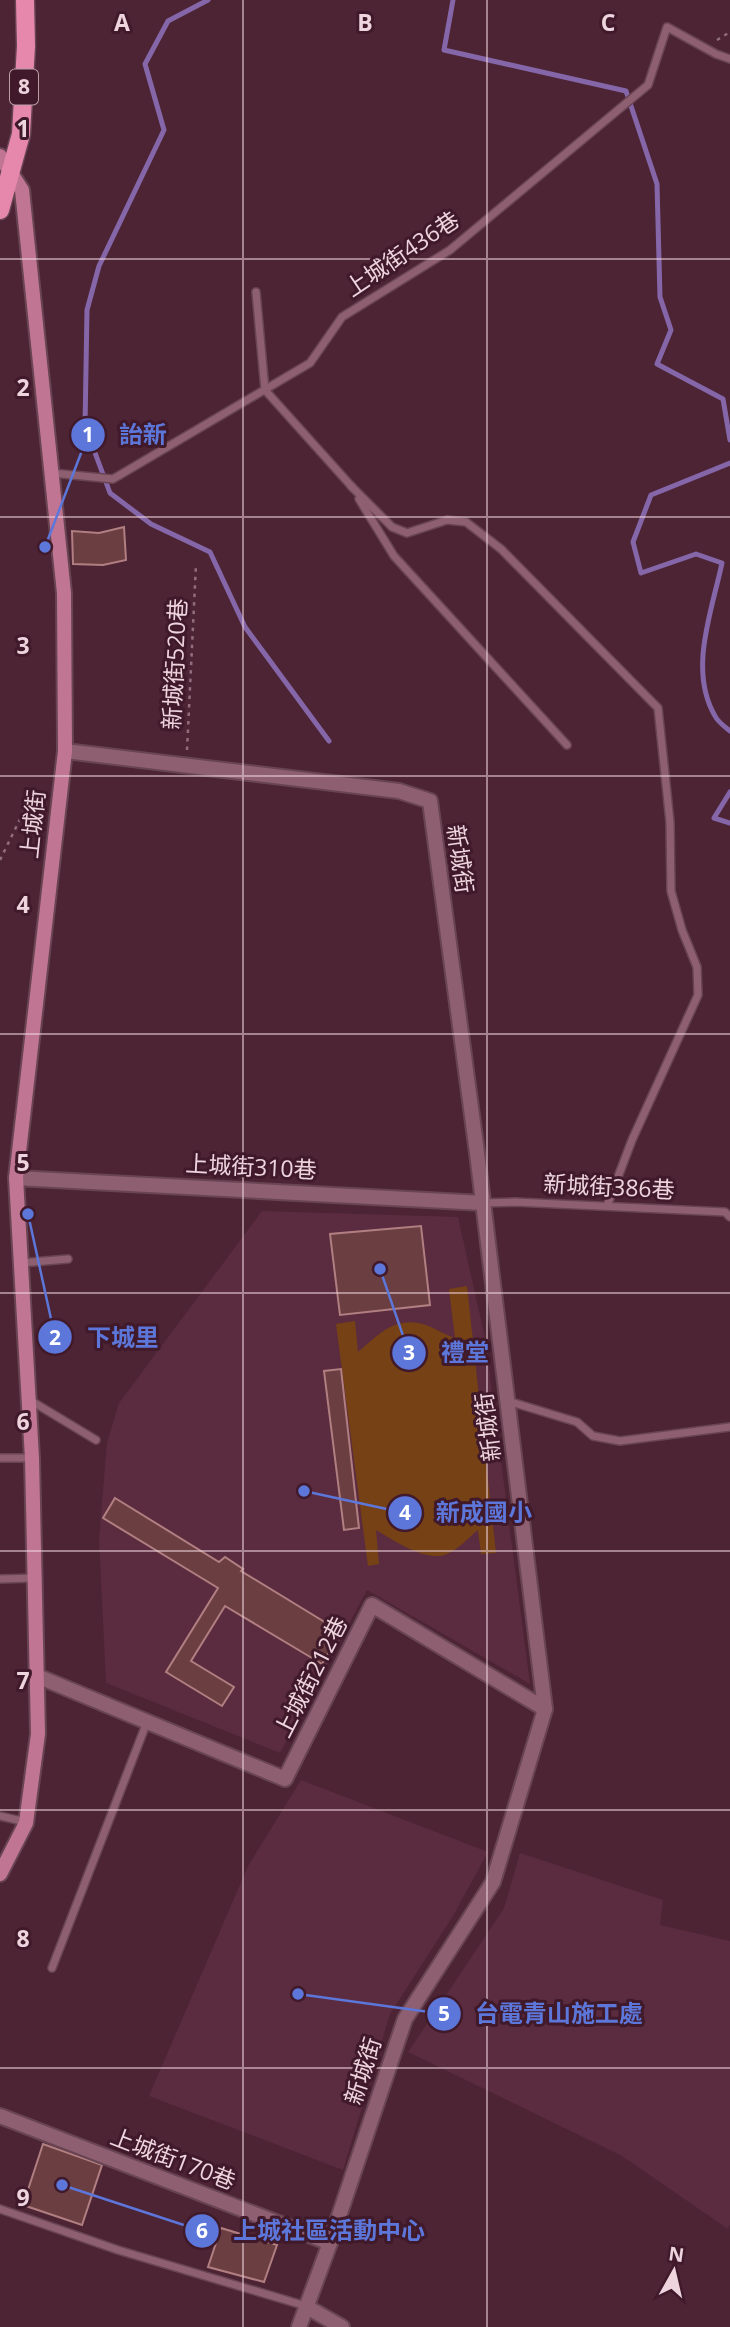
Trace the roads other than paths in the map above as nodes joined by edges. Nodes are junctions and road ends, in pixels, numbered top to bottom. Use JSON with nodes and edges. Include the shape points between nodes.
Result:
{"nodes":[{"id":1,"x":24,"y":0,"type":"edge"},
{"id":2,"x":730,"y":59,"type":"edge"},
{"id":3,"x":0,"y":156,"type":"edge"},
{"id":4,"x":11,"y":172,"type":"junction"},
{"id":5,"x":0,"y":210,"type":"edge"},
{"id":6,"x":256,"y":292,"type":"dead end"},
{"id":7,"x":265,"y":390,"type":"junction"},
{"id":8,"x":51,"y":472,"type":"junction"},
{"id":9,"x":351,"y":486,"type":"junction"},
{"id":10,"x":567,"y":745,"type":"dead end"},
{"id":11,"x":65,"y":751,"type":"junction"},
{"id":12,"x":16,"y":1178,"type":"junction"},
{"id":13,"x":483,"y":1203,"type":"junction"},
{"id":14,"x":607,"y":1206,"type":"junction"},
{"id":15,"x":730,"y":1217,"type":"edge"},
{"id":16,"x":68,"y":1259,"type":"dead end"},
{"id":17,"x":20,"y":1263,"type":"junction"},
{"id":18,"x":29,"y":1399,"type":"junction"},
{"id":19,"x":508,"y":1401,"type":"junction"},
{"id":20,"x":730,"y":1427,"type":"edge"},
{"id":21,"x":96,"y":1440,"type":"dead end"},
{"id":22,"x":0,"y":1458,"type":"edge"},
{"id":23,"x":32,"y":1458,"type":"junction"},
{"id":24,"x":34,"y":1578,"type":"junction"},
{"id":25,"x":0,"y":1579,"type":"edge"},
{"id":26,"x":37,"y":1676,"type":"junction"},
{"id":27,"x":545,"y":1709,"type":"junction"},
{"id":28,"x":147,"y":1722,"type":"junction"},
{"id":29,"x":0,"y":1816,"type":"edge"},
{"id":30,"x":26,"y":1823,"type":"junction"},
{"id":31,"x":6,"y":1850,"type":"edge"},
{"id":32,"x":0,"y":1874,"type":"edge"},
{"id":33,"x":52,"y":1968,"type":"dead end"},
{"id":34,"x":0,"y":2116,"type":"edge"},
{"id":35,"x":0,"y":2209,"type":"edge"},
{"id":36,"x":330,"y":2244,"type":"junction"},
{"id":37,"x":307,"y":2306,"type":"junction"},
{"id":38,"x":299,"y":2327,"type":"edge"},
{"id":39,"x":342,"y":2327,"type":"edge"}],
"edges":[{"from":1,"to":4,"type":"main road","number":"8","via":[[21,134]]},
{"from":2,"to":7,"type":"lane","name":"上城街436巷","via":[[667,27],[648,85],[450,250],[342,317],[310,363]]},
{"from":3,"to":4,"type":"street","name":"上城街"},
{"from":4,"to":5,"type":"main road","number":"8"},
{"from":4,"to":8,"type":"street","name":"上城街","via":[[22,190]]},
{"from":6,"to":7,"type":"lane"},
{"from":7,"to":8,"type":"lane","name":"上城街436巷","via":[[113,479]]},
{"from":7,"to":9,"type":"lane"},
{"from":8,"to":11,"type":"street","name":"上城街","via":[[64,593]]},
{"from":9,"to":10,"type":"lane","via":[[394,556]]},
{"from":9,"to":14,"type":"lane","via":[[392,527],[407,533],[447,520],[466,522],[500,549],[658,708],[670,822],[671,891],[697,967],[698,995]]},
{"from":11,"to":12,"type":"street","name":"上城街"},
{"from":11,"to":13,"type":"street","name":"新城街","via":[[399,791],[430,801]]},
{"from":12,"to":13,"type":"street","name":"上城街310巷"},
{"from":12,"to":17,"type":"street","name":"上城街"},
{"from":13,"to":14,"type":"lane","name":"新城街386巷"},
{"from":13,"to":19,"type":"street","name":"新城街"},
{"from":14,"to":15,"type":"lane","name":"新城街386巷","via":[[725,1212]]},
{"from":16,"to":17,"type":"lane"},
{"from":17,"to":18,"type":"street","name":"上城街"},
{"from":18,"to":21,"type":"lane"},
{"from":18,"to":23,"type":"street","name":"上城街"},
{"from":19,"to":20,"type":"lane","via":[[577,1422],[593,1436],[620,1441]]},
{"from":19,"to":27,"type":"street","name":"新城街"},
{"from":22,"to":23,"type":"lane"},
{"from":23,"to":24,"type":"street","name":"上城街"},
{"from":24,"to":25,"type":"lane"},
{"from":24,"to":26,"type":"street","name":"上城街"},
{"from":26,"to":28,"type":"street","name":"上城街212巷"},
{"from":26,"to":30,"type":"street","name":"上城街","via":[[38,1734]]},
{"from":27,"to":28,"type":"street","name":"上城街212巷","via":[[372,1605],[285,1779]]},
{"from":27,"to":36,"type":"street","name":"新城街","via":[[493,1882],[405,2019]]},
{"from":28,"to":33,"type":"lane"},
{"from":29,"to":30,"type":"lane"},
{"from":30,"to":31,"type":"street","name":"上城街"},
{"from":31,"to":32,"type":"street","name":"上城街"},
{"from":34,"to":36,"type":"street","name":"上城街170巷"},
{"from":35,"to":37,"type":"lane","via":[[118,2250]]},
{"from":36,"to":37,"type":"street","name":"新城街"},
{"from":37,"to":38,"type":"street","name":"新城街"},
{"from":37,"to":39,"type":"street"}]}
